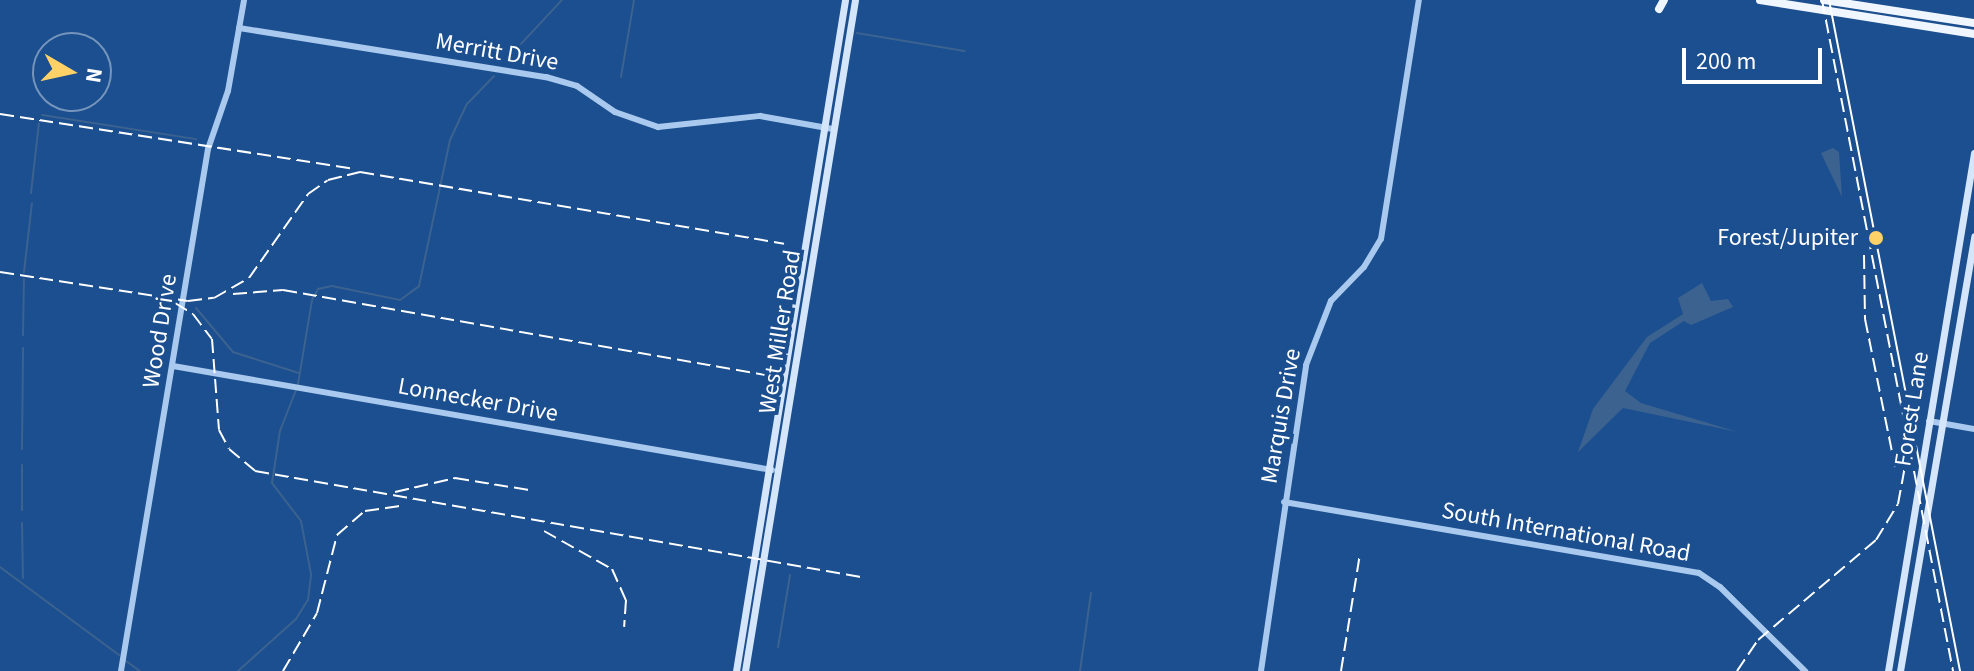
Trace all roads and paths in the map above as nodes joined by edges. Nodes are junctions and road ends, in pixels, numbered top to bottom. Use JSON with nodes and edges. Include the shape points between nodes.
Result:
{"nodes":[{"id":1,"x":244,"y":0,"type":"edge"},
{"id":2,"x":845,"y":0,"type":"edge"},
{"id":3,"x":855,"y":0,"type":"edge"},
{"id":4,"x":1419,"y":0,"type":"edge"},
{"id":5,"x":1760,"y":0,"type":"edge"},
{"id":6,"x":1824,"y":0,"type":"edge"},
{"id":7,"x":1897,"y":12,"type":"junction"},
{"id":8,"x":1896,"y":22,"type":"junction"},
{"id":9,"x":1974,"y":23,"type":"edge"},
{"id":10,"x":239,"y":28,"type":"junction"},
{"id":11,"x":1974,"y":34,"type":"edge"},
{"id":12,"x":829,"y":128,"type":"junction"},
{"id":13,"x":1974,"y":153,"type":"edge"},
{"id":14,"x":1964,"y":220,"type":"junction"},
{"id":15,"x":1974,"y":222,"type":"edge"},
{"id":16,"x":1974,"y":236,"type":"edge"},
{"id":17,"x":1952,"y":287,"type":"junction"},
{"id":18,"x":1965,"y":289,"type":"junction"},
{"id":19,"x":1942,"y":346,"type":"junction"},
{"id":20,"x":1955,"y":349,"type":"junction"},
{"id":21,"x":173,"y":366,"type":"junction"},
{"id":22,"x":1929,"y":421,"type":"junction"},
{"id":23,"x":1942,"y":423,"type":"junction"},
{"id":24,"x":1974,"y":429,"type":"edge"},
{"id":25,"x":773,"y":470,"type":"junction"},
{"id":26,"x":1284,"y":502,"type":"junction"},
{"id":27,"x":121,"y":671,"type":"edge"},
{"id":28,"x":736,"y":671,"type":"edge"},
{"id":29,"x":745,"y":671,"type":"edge"},
{"id":30,"x":1261,"y":671,"type":"edge"},
{"id":31,"x":1805,"y":671,"type":"edge"},
{"id":32,"x":1814,"y":671,"type":"edge"},
{"id":33,"x":1885,"y":671,"type":"edge"},
{"id":34,"x":1900,"y":671,"type":"edge"}],
"edges":[{"from":1,"to":10,"type":"street","name":"Wood Drive"},
{"from":2,"to":12,"type":"main road","name":"West Miller Road"},
{"from":3,"to":12,"type":"main road","name":"West Miller Road"},
{"from":4,"to":26,"type":"street","name":"Marquis Drive","via":[[1381,239],[1364,267],[1331,301],[1310,346]]},
{"from":5,"to":8,"type":"main road"},
{"from":6,"to":7,"type":"main road"},
{"from":7,"to":8,"type":"main road"},
{"from":7,"to":9,"type":"main road"},
{"from":8,"to":11,"type":"main road"},
{"from":10,"to":12,"type":"street","name":"Merritt Drive","via":[[546,77],[577,86],[615,112],[658,127],[752,116]]},
{"from":10,"to":21,"type":"street","name":"Wood Drive","via":[[228,91],[212,128]]},
{"from":12,"to":25,"type":"main road","name":"West Miller Road"},
{"from":13,"to":14,"type":"main road","name":"Forest Lane"},
{"from":14,"to":15,"type":"street"},
{"from":14,"to":17,"type":"main road","name":"Forest Lane"},
{"from":16,"to":18,"type":"main road","name":"Forest Lane"},
{"from":17,"to":18,"type":"main road"},
{"from":17,"to":19,"type":"main road","name":"Forest Lane"},
{"from":18,"to":20,"type":"main road","name":"Forest Lane"},
{"from":19,"to":20,"type":"main road"},
{"from":19,"to":22,"type":"main road","name":"Forest Lane"},
{"from":20,"to":23,"type":"main road","name":"Forest Lane"},
{"from":21,"to":25,"type":"street","name":"Lonnecker Drive"},
{"from":21,"to":27,"type":"street","name":"Wood Drive"},
{"from":22,"to":23,"type":"street"},
{"from":22,"to":33,"type":"main road","name":"Forest Lane"},
{"from":23,"to":24,"type":"street"},
{"from":23,"to":34,"type":"main road","name":"Forest Lane"},
{"from":25,"to":28,"type":"main road","name":"West Miller Road"},
{"from":25,"to":29,"type":"main road","name":"West Miller Road"},
{"from":26,"to":30,"type":"street","name":"Marquis Drive"},
{"from":26,"to":31,"type":"street","name":"South International Road","via":[[1699,573]]},
{"from":31,"to":32,"type":"street","name":"South International Road"}]}
